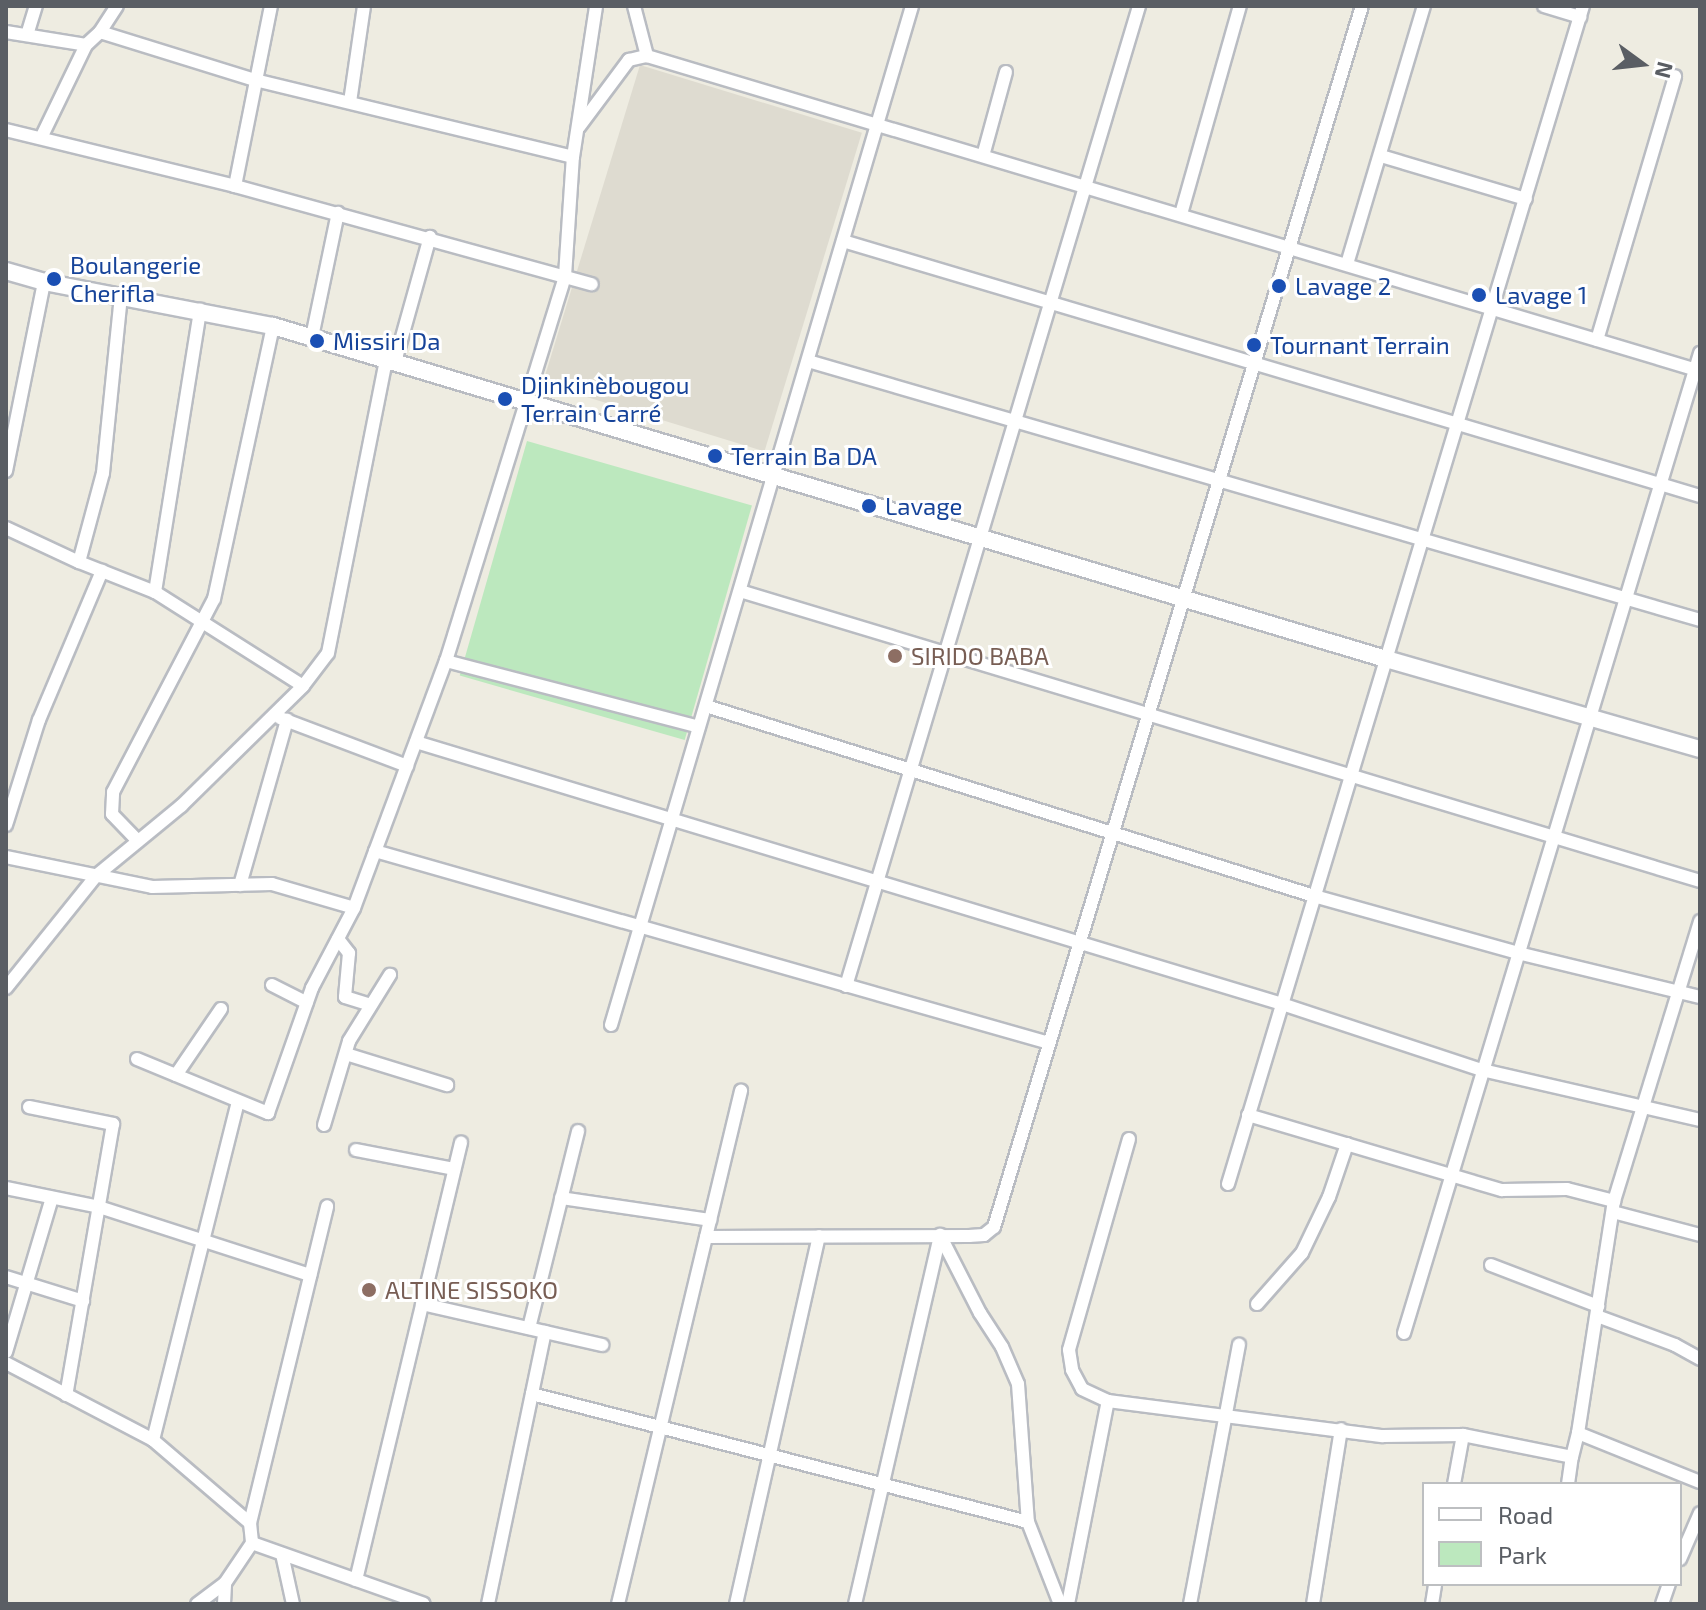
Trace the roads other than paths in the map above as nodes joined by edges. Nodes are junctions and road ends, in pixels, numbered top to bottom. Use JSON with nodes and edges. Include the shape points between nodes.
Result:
{"nodes":[{"id":1,"x":36,"y":6,"type":"edge"},
{"id":2,"x":117,"y":6,"type":"edge"},
{"id":3,"x":271,"y":6,"type":"edge"},
{"id":4,"x":364,"y":6,"type":"edge"},
{"id":5,"x":596,"y":6,"type":"edge"},
{"id":6,"x":634,"y":6,"type":"edge"},
{"id":7,"x":912,"y":6,"type":"edge"},
{"id":8,"x":1139,"y":6,"type":"edge"},
{"id":9,"x":1240,"y":6,"type":"edge"},
{"id":10,"x":1362,"y":6,"type":"edge"},
{"id":11,"x":1424,"y":6,"type":"edge"},
{"id":12,"x":1544,"y":6,"type":"edge"},
{"id":13,"x":1582,"y":11,"type":"edge"},
{"id":14,"x":6,"y":32,"type":"edge"},
{"id":15,"x":100,"y":32,"type":"junction"},
{"id":16,"x":27,"y":35,"type":"junction"},
{"id":17,"x":86,"y":45,"type":"junction"},
{"id":18,"x":647,"y":56,"type":"junction"},
{"id":19,"x":1006,"y":72,"type":"dead end"},
{"id":20,"x":1675,"y":76,"type":"dead end"},
{"id":21,"x":255,"y":80,"type":"junction"},
{"id":22,"x":350,"y":102,"type":"junction"},
{"id":23,"x":878,"y":124,"type":"junction"},
{"id":24,"x":6,"y":130,"type":"edge"},
{"id":25,"x":576,"y":130,"type":"junction"},
{"id":26,"x":41,"y":138,"type":"junction"},
{"id":27,"x":983,"y":156,"type":"junction"},
{"id":28,"x":1381,"y":156,"type":"junction"},
{"id":29,"x":573,"y":157,"type":"junction"},
{"id":30,"x":235,"y":186,"type":"junction"},
{"id":31,"x":1085,"y":186,"type":"junction"},
{"id":32,"x":1526,"y":199,"type":"junction"},
{"id":33,"x":338,"y":213,"type":"junction"},
{"id":34,"x":1181,"y":214,"type":"junction"},
{"id":35,"x":430,"y":237,"type":"junction"},
{"id":36,"x":843,"y":241,"type":"junction"},
{"id":37,"x":1290,"y":247,"type":"junction"},
{"id":38,"x":1347,"y":264,"type":"junction"},
{"id":39,"x":6,"y":271,"type":"edge"},
{"id":40,"x":565,"y":276,"type":"junction"},
{"id":41,"x":44,"y":282,"type":"junction"},
{"id":42,"x":592,"y":284,"type":"dead end"},
{"id":43,"x":121,"y":295,"type":"junction"},
{"id":44,"x":1049,"y":302,"type":"junction"},
{"id":45,"x":1493,"y":308,"type":"junction"},
{"id":46,"x":200,"y":310,"type":"junction"},
{"id":47,"x":273,"y":326,"type":"junction"},
{"id":48,"x":312,"y":337,"type":"junction"},
{"id":49,"x":1597,"y":340,"type":"junction"},
{"id":50,"x":1700,"y":353,"type":"edge"},
{"id":51,"x":391,"y":361,"type":"junction"},
{"id":52,"x":808,"y":361,"type":"junction"},
{"id":53,"x":1254,"y":363,"type":"junction"},
{"id":54,"x":1698,"y":370,"type":"edge"},
{"id":55,"x":526,"y":402,"type":"junction"},
{"id":56,"x":1014,"y":419,"type":"junction"},
{"id":57,"x":1457,"y":424,"type":"junction"},
{"id":58,"x":8,"y":451,"type":"edge"},
{"id":59,"x":6,"y":471,"type":"edge"},
{"id":60,"x":774,"y":476,"type":"junction"},
{"id":61,"x":1220,"y":478,"type":"junction"},
{"id":62,"x":1660,"y":484,"type":"junction"},
{"id":63,"x":1700,"y":496,"type":"edge"},
{"id":64,"x":6,"y":528,"type":"edge"},
{"id":65,"x":978,"y":537,"type":"junction"},
{"id":66,"x":1423,"y":537,"type":"junction"},
{"id":67,"x":79,"y":562,"type":"junction"},
{"id":68,"x":102,"y":571,"type":"junction"},
{"id":69,"x":740,"y":591,"type":"junction"},
{"id":70,"x":155,"y":592,"type":"junction"},
{"id":71,"x":1183,"y":599,"type":"junction"},
{"id":72,"x":1627,"y":599,"type":"junction"},
{"id":73,"x":1700,"y":620,"type":"edge"},
{"id":74,"x":202,"y":622,"type":"junction"},
{"id":75,"x":944,"y":652,"type":"junction"},
{"id":76,"x":1386,"y":659,"type":"junction"},
{"id":77,"x":446,"y":661,"type":"junction"},
{"id":78,"x":303,"y":686,"type":"junction"},
{"id":79,"x":706,"y":706,"type":"junction"},
{"id":80,"x":1148,"y":714,"type":"junction"},
{"id":81,"x":273,"y":715,"type":"junction"},
{"id":82,"x":1592,"y":716,"type":"junction"},
{"id":83,"x":287,"y":720,"type":"junction"},
{"id":84,"x":699,"y":727,"type":"junction"},
{"id":85,"x":416,"y":742,"type":"junction"},
{"id":86,"x":1700,"y":749,"type":"edge"},
{"id":87,"x":407,"y":766,"type":"junction"},
{"id":88,"x":909,"y":769,"type":"junction"},
{"id":89,"x":1351,"y":775,"type":"junction"},
{"id":90,"x":672,"y":819,"type":"junction"},
{"id":91,"x":6,"y":825,"type":"edge"},
{"id":92,"x":1112,"y":833,"type":"junction"},
{"id":93,"x":1554,"y":837,"type":"junction"},
{"id":94,"x":137,"y":840,"type":"junction"},
{"id":95,"x":375,"y":851,"type":"junction"},
{"id":96,"x":6,"y":857,"type":"edge"},
{"id":97,"x":97,"y":875,"type":"junction"},
{"id":98,"x":876,"y":881,"type":"junction"},
{"id":99,"x":1700,"y":881,"type":"edge"},
{"id":100,"x":240,"y":885,"type":"junction"},
{"id":101,"x":1314,"y":896,"type":"junction"},
{"id":102,"x":354,"y":908,"type":"junction"},
{"id":103,"x":1700,"y":921,"type":"edge"},
{"id":104,"x":640,"y":927,"type":"junction"},
{"id":105,"x":338,"y":939,"type":"junction"},
{"id":106,"x":1080,"y":943,"type":"junction"},
{"id":107,"x":1518,"y":953,"type":"junction"},
{"id":108,"x":390,"y":975,"type":"dead end"},
{"id":109,"x":272,"y":985,"type":"dead end"},
{"id":110,"x":846,"y":986,"type":"junction"},
{"id":111,"x":6,"y":988,"type":"edge"},
{"id":112,"x":1677,"y":991,"type":"junction"},
{"id":113,"x":1700,"y":997,"type":"edge"},
{"id":114,"x":307,"y":1003,"type":"junction"},
{"id":115,"x":1282,"y":1004,"type":"junction"},
{"id":116,"x":371,"y":1005,"type":"junction"},
{"id":117,"x":221,"y":1009,"type":"dead end"},
{"id":118,"x":611,"y":1025,"type":"dead end"},
{"id":119,"x":1049,"y":1043,"type":"junction"},
{"id":120,"x":346,"y":1054,"type":"junction"},
{"id":121,"x":137,"y":1059,"type":"dead end"},
{"id":122,"x":1482,"y":1070,"type":"junction"},
{"id":123,"x":176,"y":1075,"type":"junction"},
{"id":124,"x":447,"y":1085,"type":"dead end"},
{"id":125,"x":741,"y":1091,"type":"dead end"},
{"id":126,"x":238,"y":1102,"type":"junction"},
{"id":127,"x":29,"y":1107,"type":"dead end"},
{"id":128,"x":1643,"y":1108,"type":"junction"},
{"id":129,"x":1248,"y":1115,"type":"junction"},
{"id":130,"x":1700,"y":1120,"type":"edge"},
{"id":131,"x":324,"y":1125,"type":"dead end"},
{"id":132,"x":578,"y":1131,"type":"dead end"},
{"id":133,"x":1129,"y":1139,"type":"dead end"},
{"id":134,"x":461,"y":1142,"type":"dead end"},
{"id":135,"x":1347,"y":1144,"type":"junction"},
{"id":136,"x":356,"y":1150,"type":"dead end"},
{"id":137,"x":454,"y":1169,"type":"junction"},
{"id":138,"x":1452,"y":1175,"type":"junction"},
{"id":139,"x":1228,"y":1184,"type":"dead end"},
{"id":140,"x":6,"y":1188,"type":"edge"},
{"id":141,"x":52,"y":1198,"type":"junction"},
{"id":142,"x":561,"y":1198,"type":"junction"},
{"id":143,"x":327,"y":1206,"type":"dead end"},
{"id":144,"x":1614,"y":1206,"type":"junction"},
{"id":145,"x":99,"y":1207,"type":"junction"},
{"id":146,"x":710,"y":1220,"type":"junction"},
{"id":147,"x":940,"y":1235,"type":"junction"},
{"id":148,"x":1700,"y":1235,"type":"edge"},
{"id":149,"x":819,"y":1236,"type":"junction"},
{"id":150,"x":706,"y":1237,"type":"junction"},
{"id":151,"x":203,"y":1241,"type":"junction"},
{"id":152,"x":1491,"y":1265,"type":"dead end"},
{"id":153,"x":310,"y":1275,"type":"junction"},
{"id":154,"x":6,"y":1277,"type":"edge"},
{"id":155,"x":27,"y":1284,"type":"junction"},
{"id":156,"x":83,"y":1301,"type":"junction"},
{"id":157,"x":422,"y":1304,"type":"junction"},
{"id":158,"x":1257,"y":1304,"type":"dead end"},
{"id":159,"x":1598,"y":1311,"type":"junction"},
{"id":160,"x":529,"y":1328,"type":"junction"},
{"id":161,"x":545,"y":1332,"type":"junction"},
{"id":162,"x":1404,"y":1333,"type":"dead end"},
{"id":163,"x":602,"y":1345,"type":"dead end"},
{"id":164,"x":1239,"y":1345,"type":"dead end"},
{"id":165,"x":6,"y":1352,"type":"edge"},
{"id":166,"x":1700,"y":1359,"type":"edge"},
{"id":167,"x":6,"y":1363,"type":"edge"},
{"id":168,"x":532,"y":1394,"type":"junction"},
{"id":169,"x":66,"y":1395,"type":"junction"},
{"id":170,"x":1108,"y":1401,"type":"junction"},
{"id":171,"x":1225,"y":1415,"type":"junction"},
{"id":172,"x":661,"y":1426,"type":"junction"},
{"id":173,"x":1341,"y":1429,"type":"junction"},
{"id":174,"x":1578,"y":1433,"type":"junction"},
{"id":175,"x":1463,"y":1435,"type":"junction"},
{"id":176,"x":153,"y":1440,"type":"junction"},
{"id":177,"x":770,"y":1454,"type":"junction"},
{"id":178,"x":1572,"y":1457,"type":"junction"},
{"id":179,"x":1454,"y":1482,"type":"edge"},
{"id":180,"x":1568,"y":1482,"type":"edge"},
{"id":181,"x":1700,"y":1482,"type":"edge"},
{"id":182,"x":883,"y":1483,"type":"junction"},
{"id":183,"x":1700,"y":1513,"type":"edge"},
{"id":184,"x":1028,"y":1522,"type":"junction"},
{"id":185,"x":250,"y":1523,"type":"junction"},
{"id":186,"x":252,"y":1543,"type":"junction"},
{"id":187,"x":282,"y":1554,"type":"junction"},
{"id":188,"x":1682,"y":1554,"type":"edge"},
{"id":189,"x":356,"y":1580,"type":"junction"},
{"id":190,"x":225,"y":1583,"type":"junction"},
{"id":191,"x":197,"y":1604,"type":"edge"},
{"id":192,"x":224,"y":1604,"type":"edge"},
{"id":193,"x":293,"y":1604,"type":"edge"},
{"id":194,"x":424,"y":1604,"type":"edge"},
{"id":195,"x":488,"y":1604,"type":"edge"},
{"id":196,"x":618,"y":1604,"type":"edge"},
{"id":197,"x":736,"y":1604,"type":"edge"},
{"id":198,"x":856,"y":1604,"type":"edge"},
{"id":199,"x":1060,"y":1604,"type":"edge"},
{"id":200,"x":1068,"y":1604,"type":"edge"},
{"id":201,"x":1190,"y":1604,"type":"edge"},
{"id":202,"x":1313,"y":1604,"type":"edge"}],
"edges":[{"from":1,"to":16,"type":"street"},
{"from":2,"to":15,"type":"street"},
{"from":3,"to":21,"type":"street"},
{"from":4,"to":22,"type":"street"},
{"from":5,"to":25,"type":"street"},
{"from":6,"to":18,"type":"street"},
{"from":7,"to":23,"type":"street"},
{"from":8,"to":31,"type":"street"},
{"from":9,"to":34,"type":"street"},
{"from":10,"to":37,"type":"street"},
{"from":11,"to":28,"type":"street"},
{"from":12,"to":13,"type":"street"},
{"from":13,"to":32,"type":"street"},
{"from":14,"to":16,"type":"street"},
{"from":15,"to":17,"type":"street"},
{"from":15,"to":21,"type":"street"},
{"from":16,"to":17,"type":"street"},
{"from":17,"to":26,"type":"street"},
{"from":18,"to":23,"type":"street"},
{"from":18,"to":25,"type":"street","via":[[629,60]]},
{"from":19,"to":27,"type":"street"},
{"from":20,"to":49,"type":"street"},
{"from":21,"to":22,"type":"street"},
{"from":21,"to":30,"type":"street"},
{"from":22,"to":29,"type":"street"},
{"from":23,"to":27,"type":"street"},
{"from":23,"to":36,"type":"street"},
{"from":24,"to":26,"type":"street"},
{"from":25,"to":29,"type":"street"},
{"from":26,"to":30,"type":"street"},
{"from":27,"to":31,"type":"street"},
{"from":28,"to":32,"type":"street"},
{"from":28,"to":38,"type":"street"},
{"from":29,"to":40,"type":"street"},
{"from":30,"to":33,"type":"street"},
{"from":31,"to":34,"type":"street"},
{"from":31,"to":44,"type":"street"},
{"from":32,"to":45,"type":"street"},
{"from":33,"to":35,"type":"street"},
{"from":33,"to":48,"type":"street"},
{"from":34,"to":37,"type":"street"},
{"from":35,"to":40,"type":"street"},
{"from":35,"to":51,"type":"street"},
{"from":36,"to":44,"type":"street"},
{"from":36,"to":52,"type":"street"},
{"from":37,"to":38,"type":"street"},
{"from":37,"to":53,"type":"street"},
{"from":38,"to":45,"type":"street"},
{"from":39,"to":41,"type":"street"},
{"from":40,"to":42,"type":"street"},
{"from":40,"to":55,"type":"street"},
{"from":41,"to":43,"type":"street"},
{"from":41,"to":58,"type":"street"},
{"from":43,"to":46,"type":"street"},
{"from":43,"to":67,"type":"street","via":[[103,473]]},
{"from":44,"to":53,"type":"street"},
{"from":44,"to":56,"type":"street"},
{"from":45,"to":49,"type":"street"},
{"from":45,"to":57,"type":"street"},
{"from":46,"to":47,"type":"street"},
{"from":46,"to":70,"type":"street"},
{"from":47,"to":48,"type":"street"},
{"from":47,"to":74,"type":"street","via":[[214,599]]},
{"from":48,"to":51,"type":"street"},
{"from":49,"to":54,"type":"street"},
{"from":50,"to":54,"type":"street"},
{"from":51,"to":55,"type":"street"},
{"from":51,"to":78,"type":"street","via":[[328,653]]},
{"from":52,"to":56,"type":"street"},
{"from":52,"to":60,"type":"street"},
{"from":53,"to":57,"type":"street"},
{"from":53,"to":61,"type":"street"},
{"from":54,"to":62,"type":"street"},
{"from":55,"to":60,"type":"street"},
{"from":55,"to":77,"type":"street"},
{"from":56,"to":61,"type":"street"},
{"from":56,"to":65,"type":"street"},
{"from":57,"to":62,"type":"street"},
{"from":57,"to":66,"type":"street"},
{"from":58,"to":59,"type":"street"},
{"from":60,"to":65,"type":"street"},
{"from":60,"to":69,"type":"street"},
{"from":61,"to":66,"type":"street"},
{"from":61,"to":71,"type":"street"},
{"from":62,"to":63,"type":"street"},
{"from":62,"to":72,"type":"street"},
{"from":64,"to":67,"type":"street"},
{"from":65,"to":71,"type":"street"},
{"from":65,"to":75,"type":"street"},
{"from":66,"to":72,"type":"street"},
{"from":66,"to":76,"type":"street"},
{"from":67,"to":68,"type":"street"},
{"from":68,"to":70,"type":"street"},
{"from":68,"to":91,"type":"street","via":[[39,720]]},
{"from":69,"to":75,"type":"street"},
{"from":69,"to":79,"type":"street"},
{"from":70,"to":74,"type":"street"},
{"from":71,"to":76,"type":"street"},
{"from":71,"to":80,"type":"street"},
{"from":72,"to":73,"type":"street"},
{"from":72,"to":82,"type":"street"},
{"from":74,"to":78,"type":"street"},
{"from":74,"to":94,"type":"street","via":[[113,792],[112,814]]},
{"from":75,"to":80,"type":"street"},
{"from":75,"to":88,"type":"street"},
{"from":76,"to":82,"type":"street"},
{"from":76,"to":89,"type":"street"},
{"from":77,"to":84,"type":"street"},
{"from":77,"to":85,"type":"street"},
{"from":78,"to":81,"type":"street"},
{"from":79,"to":84,"type":"street"},
{"from":79,"to":88,"type":"street"},
{"from":80,"to":89,"type":"street"},
{"from":80,"to":92,"type":"street"},
{"from":81,"to":83,"type":"street"},
{"from":81,"to":94,"type":"street","via":[[181,806]]},
{"from":82,"to":86,"type":"street"},
{"from":82,"to":93,"type":"street"},
{"from":83,"to":87,"type":"street"},
{"from":83,"to":100,"type":"street"},
{"from":84,"to":90,"type":"street"},
{"from":85,"to":87,"type":"street"},
{"from":85,"to":90,"type":"street"},
{"from":87,"to":95,"type":"street"},
{"from":88,"to":92,"type":"street"},
{"from":88,"to":98,"type":"street"},
{"from":89,"to":93,"type":"street"},
{"from":89,"to":101,"type":"street"},
{"from":90,"to":98,"type":"street"},
{"from":90,"to":104,"type":"street"},
{"from":92,"to":101,"type":"street"},
{"from":92,"to":106,"type":"street"},
{"from":93,"to":99,"type":"street"},
{"from":93,"to":107,"type":"street"},
{"from":94,"to":97,"type":"street"},
{"from":95,"to":102,"type":"street"},
{"from":95,"to":104,"type":"street"},
{"from":96,"to":97,"type":"street"},
{"from":97,"to":100,"type":"street","via":[[152,887]]},
{"from":97,"to":111,"type":"street"},
{"from":98,"to":106,"type":"street"},
{"from":98,"to":110,"type":"street"},
{"from":100,"to":102,"type":"street","via":[[272,884]]},
{"from":101,"to":107,"type":"street"},
{"from":101,"to":115,"type":"street"},
{"from":102,"to":105,"type":"street"},
{"from":103,"to":112,"type":"street"},
{"from":104,"to":110,"type":"street"},
{"from":104,"to":118,"type":"street"},
{"from":105,"to":114,"type":"street"},
{"from":105,"to":116,"type":"street","via":[[349,953],[345,997]]},
{"from":106,"to":115,"type":"street"},
{"from":106,"to":119,"type":"street"},
{"from":107,"to":112,"type":"street"},
{"from":107,"to":122,"type":"street"},
{"from":108,"to":116,"type":"street"},
{"from":109,"to":114,"type":"street"},
{"from":110,"to":119,"type":"street"},
{"from":112,"to":113,"type":"street"},
{"from":112,"to":128,"type":"street"},
{"from":114,"to":126,"type":"street","via":[[268,1113]]},
{"from":115,"to":122,"type":"street"},
{"from":115,"to":129,"type":"street"},
{"from":116,"to":120,"type":"street"},
{"from":117,"to":123,"type":"street"},
{"from":119,"to":147,"type":"street","via":[[994,1227],[984,1235]]},
{"from":120,"to":124,"type":"street"},
{"from":120,"to":131,"type":"street"},
{"from":121,"to":123,"type":"street"},
{"from":122,"to":128,"type":"street"},
{"from":122,"to":138,"type":"street"},
{"from":123,"to":126,"type":"street"},
{"from":125,"to":146,"type":"street"},
{"from":126,"to":151,"type":"street"},
{"from":127,"to":145,"type":"street","via":[[113,1124]]},
{"from":128,"to":130,"type":"street"},
{"from":128,"to":144,"type":"street"},
{"from":129,"to":135,"type":"street"},
{"from":129,"to":139,"type":"street"},
{"from":132,"to":142,"type":"street"},
{"from":133,"to":170,"type":"street","via":[[1069,1350],[1082,1389]]},
{"from":134,"to":137,"type":"street"},
{"from":135,"to":138,"type":"street"},
{"from":135,"to":158,"type":"street","via":[[1302,1253]]},
{"from":136,"to":137,"type":"street"},
{"from":137,"to":157,"type":"street"},
{"from":138,"to":144,"type":"street","via":[[1502,1190],[1567,1189]]},
{"from":138,"to":162,"type":"street"},
{"from":140,"to":141,"type":"street"},
{"from":141,"to":145,"type":"street"},
{"from":141,"to":155,"type":"street"},
{"from":142,"to":146,"type":"street"},
{"from":142,"to":160,"type":"street"},
{"from":143,"to":153,"type":"street"},
{"from":144,"to":148,"type":"street"},
{"from":144,"to":159,"type":"street"},
{"from":145,"to":151,"type":"street"},
{"from":145,"to":156,"type":"street"},
{"from":146,"to":150,"type":"street"},
{"from":147,"to":149,"type":"street"},
{"from":147,"to":182,"type":"street"},
{"from":147,"to":184,"type":"street","via":[[1018,1384]]},
{"from":149,"to":150,"type":"street"},
{"from":149,"to":177,"type":"street"},
{"from":150,"to":172,"type":"street"},
{"from":151,"to":153,"type":"street"},
{"from":151,"to":176,"type":"street"},
{"from":152,"to":159,"type":"street"},
{"from":153,"to":185,"type":"street"},
{"from":154,"to":155,"type":"street"},
{"from":155,"to":156,"type":"street"},
{"from":155,"to":165,"type":"street"},
{"from":156,"to":169,"type":"street"},
{"from":157,"to":160,"type":"street"},
{"from":157,"to":189,"type":"street"},
{"from":159,"to":166,"type":"street"},
{"from":159,"to":174,"type":"street"},
{"from":160,"to":161,"type":"street"},
{"from":161,"to":163,"type":"street"},
{"from":161,"to":168,"type":"street"},
{"from":164,"to":171,"type":"street"},
{"from":167,"to":169,"type":"street"},
{"from":168,"to":172,"type":"street"},
{"from":168,"to":195,"type":"street"},
{"from":169,"to":176,"type":"street"},
{"from":170,"to":171,"type":"street"},
{"from":170,"to":200,"type":"street"},
{"from":171,"to":173,"type":"street"},
{"from":171,"to":201,"type":"street"},
{"from":172,"to":177,"type":"street"},
{"from":172,"to":196,"type":"street"},
{"from":173,"to":175,"type":"street","via":[[1383,1436]]},
{"from":173,"to":202,"type":"street"},
{"from":174,"to":178,"type":"street"},
{"from":174,"to":181,"type":"street"},
{"from":175,"to":178,"type":"street"},
{"from":175,"to":179,"type":"street"},
{"from":176,"to":185,"type":"street"},
{"from":177,"to":182,"type":"street"},
{"from":177,"to":197,"type":"street"},
{"from":178,"to":180,"type":"street"},
{"from":182,"to":184,"type":"street"},
{"from":182,"to":198,"type":"street"},
{"from":183,"to":188,"type":"street"},
{"from":184,"to":199,"type":"street"},
{"from":185,"to":186,"type":"street"},
{"from":186,"to":187,"type":"street"},
{"from":186,"to":190,"type":"street"},
{"from":187,"to":189,"type":"street"},
{"from":187,"to":193,"type":"street"},
{"from":189,"to":194,"type":"street"},
{"from":190,"to":191,"type":"street"},
{"from":190,"to":192,"type":"street"}]}
